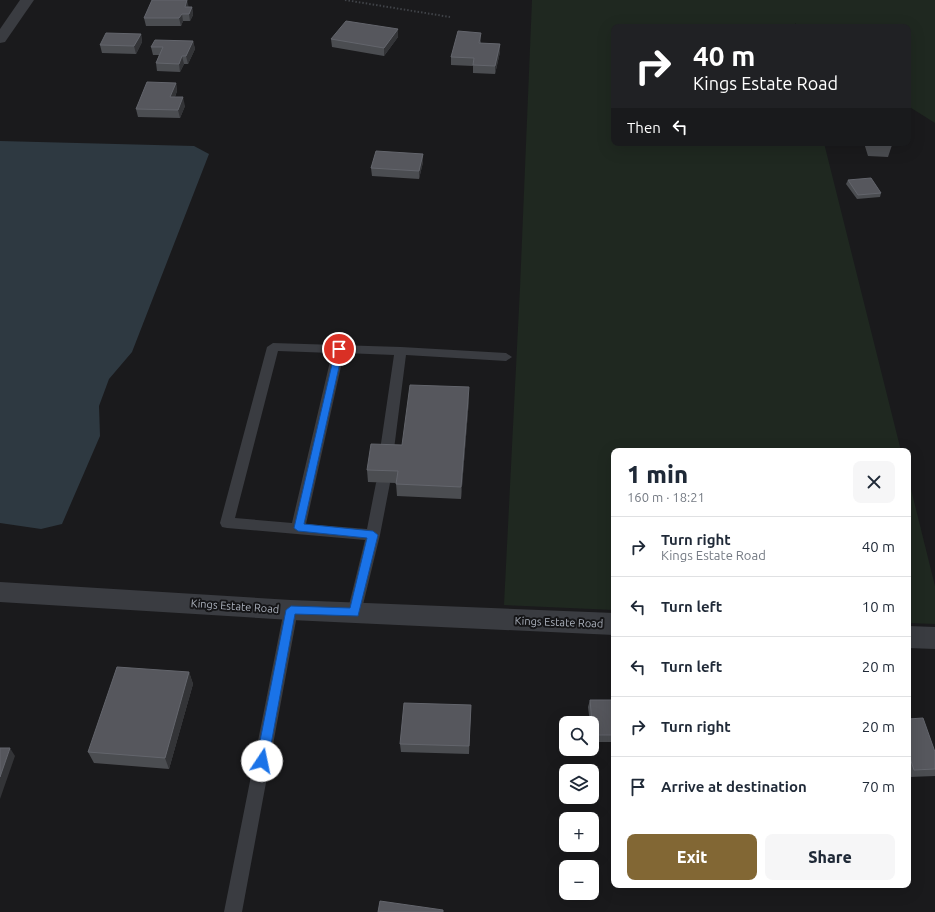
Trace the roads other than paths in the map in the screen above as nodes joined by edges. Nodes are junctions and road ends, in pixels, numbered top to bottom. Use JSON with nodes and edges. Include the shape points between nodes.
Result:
{"nodes":[{"id":1,"x":27,"y":0,"type":"edge"},
{"id":2,"x":0,"y":39,"type":"edge"},
{"id":3,"x":339,"y":349,"type":"junction"},
{"id":4,"x":401,"y":351,"type":"junction"},
{"id":5,"x":506,"y":357,"type":"dead end"},
{"id":6,"x":386,"y":457,"type":"edge"},
{"id":7,"x":382,"y":483,"type":"edge"},
{"id":8,"x":298,"y":528,"type":"junction"},
{"id":9,"x":373,"y":535,"type":"junction"},
{"id":10,"x":0,"y":592,"type":"edge"},
{"id":11,"x":291,"y":610,"type":"junction"},
{"id":12,"x":354,"y":613,"type":"junction"},
{"id":13,"x":611,"y":624,"type":"edge"},
{"id":14,"x":911,"y":637,"type":"edge"},
{"id":15,"x":935,"y":638,"type":"edge"},
{"id":16,"x":233,"y":912,"type":"edge"}],
"edges":[{"from":1,"to":2,"type":"street"},
{"from":3,"to":4,"type":"lane"},
{"from":3,"to":8,"type":"lane"},
{"from":3,"to":8,"type":"lane","via":[[273,347],[227,523]]},
{"from":4,"to":5,"type":"lane"},
{"from":4,"to":6,"type":"lane"},
{"from":7,"to":9,"type":"lane"},
{"from":8,"to":9,"type":"lane"},
{"from":9,"to":12,"type":"lane"},
{"from":10,"to":11,"type":"street","name":"Kings Estate Road"},
{"from":11,"to":12,"type":"street","name":"Kings Estate Road"},
{"from":11,"to":16,"type":"lane"},
{"from":12,"to":13,"type":"street","name":"Kings Estate Road"},
{"from":14,"to":15,"type":"street"}]}
